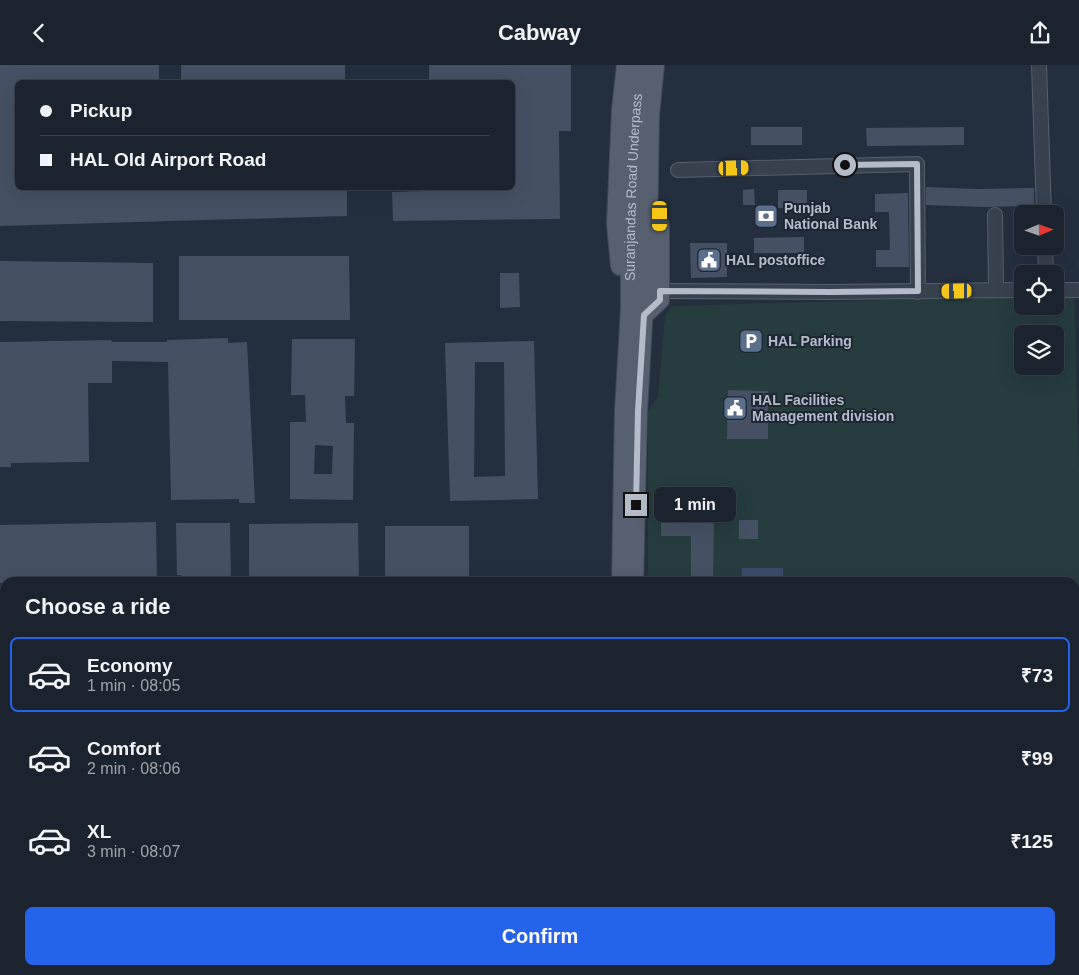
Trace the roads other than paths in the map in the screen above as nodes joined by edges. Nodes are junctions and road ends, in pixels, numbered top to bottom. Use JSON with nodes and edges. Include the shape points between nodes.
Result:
{"nodes":[{"id":1,"x":626,"y":65,"type":"edge"},
{"id":2,"x":640,"y":65,"type":"edge"},
{"id":3,"x":655,"y":65,"type":"edge"},
{"id":4,"x":667,"y":65,"type":"edge"},
{"id":5,"x":1039,"y":65,"type":"edge"},
{"id":6,"x":678,"y":170,"type":"dead end"},
{"id":7,"x":1044,"y":205,"type":"edge"},
{"id":8,"x":995,"y":215,"type":"dead end"},
{"id":9,"x":996,"y":290,"type":"junction"},
{"id":10,"x":1014,"y":290,"type":"edge"},
{"id":11,"x":1064,"y":290,"type":"edge"},
{"id":12,"x":1079,"y":290,"type":"edge"},
{"id":13,"x":660,"y":291,"type":"junction"},
{"id":14,"x":918,"y":291,"type":"junction"},
{"id":15,"x":637,"y":312,"type":"junction"},
{"id":16,"x":621,"y":577,"type":"edge"},
{"id":17,"x":634,"y":577,"type":"edge"}],
"edges":[{"from":1,"to":15,"type":"main road","via":[[616,224],[622,296]]},
{"from":2,"to":15,"type":"main road","name":"Suranjandas Road Underpass","via":[[630,232]]},
{"from":3,"to":15,"type":"main road","name":"Suranjandas Road Underpass","via":[[650,115],[648,235]]},
{"from":4,"to":13,"type":"main road","via":[[660,144]]},
{"from":5,"to":7,"type":"street"},
{"from":6,"to":14,"type":"street","via":[[917,164]]},
{"from":8,"to":9,"type":"street"},
{"from":9,"to":10,"type":"street"},
{"from":9,"to":14,"type":"street"},
{"from":11,"to":12,"type":"street"},
{"from":13,"to":14,"type":"street"},
{"from":13,"to":15,"type":"main road","via":[[660,300]]},
{"from":15,"to":16,"type":"main road","via":[[624,411]]},
{"from":15,"to":17,"type":"main road"}]}
